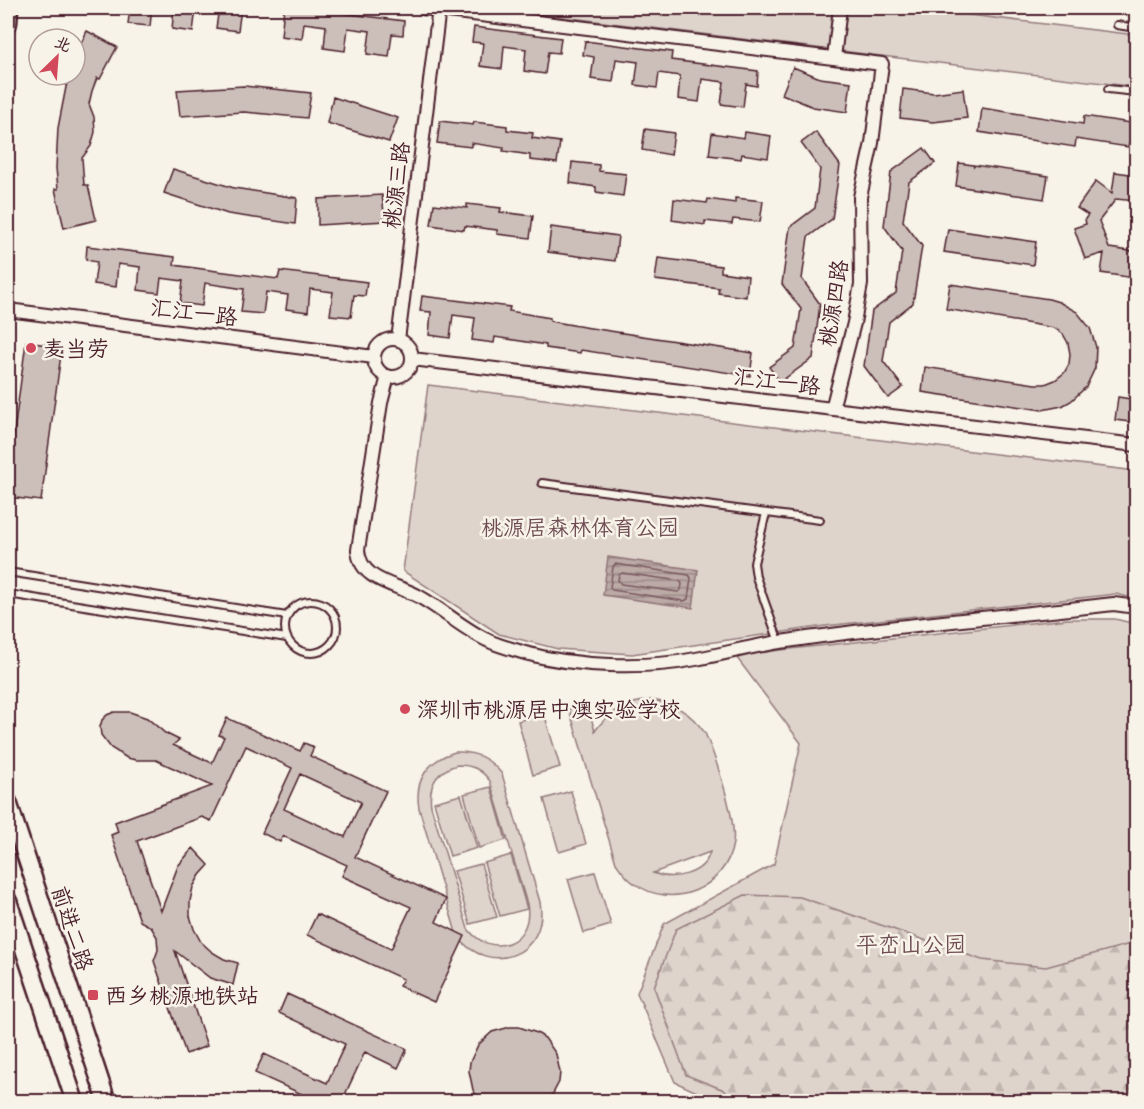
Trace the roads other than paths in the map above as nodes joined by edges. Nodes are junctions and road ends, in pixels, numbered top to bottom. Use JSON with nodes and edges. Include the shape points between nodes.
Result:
{"nodes":[{"id":1,"x":9,"y":8,"type":"edge"},
{"id":2,"x":423,"y":8,"type":"edge"},
{"id":3,"x":439,"y":8,"type":"edge"},
{"id":4,"x":840,"y":8,"type":"edge"},
{"id":5,"x":8,"y":23,"type":"edge"},
{"id":6,"x":1117,"y":25,"type":"dead end"},
{"id":7,"x":1137,"y":28,"type":"edge"},
{"id":8,"x":834,"y":58,"type":"junction"},
{"id":9,"x":1108,"y":89,"type":"dead end"},
{"id":10,"x":1137,"y":92,"type":"edge"},
{"id":11,"x":8,"y":310,"type":"edge"},
{"id":12,"x":398,"y":340,"type":"junction"},
{"id":13,"x":374,"y":357,"type":"junction"},
{"id":14,"x":412,"y":359,"type":"junction"},
{"id":15,"x":388,"y":376,"type":"junction"},
{"id":16,"x":832,"y":409,"type":"junction"},
{"id":17,"x":1137,"y":446,"type":"edge"},
{"id":18,"x":542,"y":483,"type":"dead end"},
{"id":19,"x":766,"y":513,"type":"junction"},
{"id":20,"x":820,"y":520,"type":"dead end"},
{"id":21,"x":8,"y":572,"type":"edge"},
{"id":22,"x":8,"y":594,"type":"edge"},
{"id":23,"x":1137,"y":608,"type":"edge"},
{"id":24,"x":286,"y":616,"type":"junction"},
{"id":25,"x":287,"y":638,"type":"junction"},
{"id":26,"x":779,"y":642,"type":"junction"},
{"id":27,"x":8,"y":802,"type":"edge"},
{"id":28,"x":9,"y":911,"type":"edge"},
{"id":29,"x":75,"y":1101,"type":"edge"},
{"id":30,"x":107,"y":1101,"type":"edge"}],
"edges":[{"from":1,"to":5,"type":"main road"},
{"from":2,"to":3,"type":"street"},
{"from":3,"to":8,"type":"street"},
{"from":3,"to":12,"type":"street","name":"桃源三路"},
{"from":4,"to":8,"type":"street"},
{"from":6,"to":7,"type":"lane"},
{"from":8,"to":16,"type":"street","name":"桃源四路","via":[[882,64],[859,208],[861,284]]},
{"from":9,"to":10,"type":"lane"},
{"from":11,"to":13,"type":"street","name":"汇江一路"},
{"from":12,"to":13,"type":"street","via":[[382,343]]},
{"from":12,"to":14,"type":"street","via":[[409,347]]},
{"from":13,"to":15,"type":"street","via":[[380,371]]},
{"from":14,"to":15,"type":"street","via":[[400,376]]},
{"from":14,"to":16,"type":"street","name":"汇江一路"},
{"from":15,"to":26,"type":"street","via":[[358,550],[358,560],[373,577],[434,604],[488,641],[528,654],[638,666],[694,660]]},
{"from":16,"to":17,"type":"street","name":"汇江一路"},
{"from":18,"to":19,"type":"lane"},
{"from":19,"to":20,"type":"lane"},
{"from":19,"to":26,"type":"lane","via":[[754,562]]},
{"from":21,"to":24,"type":"lane"},
{"from":22,"to":25,"type":"lane"},
{"from":23,"to":26,"type":"street","via":[[1114,604]]},
{"from":24,"to":25,"type":"lane"},
{"from":24,"to":25,"type":"lane","via":[[296,605],[311,601],[331,610],[337,623],[331,644],[318,652],[297,650]]},
{"from":27,"to":30,"type":"main road","name":"前进二路"},
{"from":28,"to":29,"type":"main road"}]}
